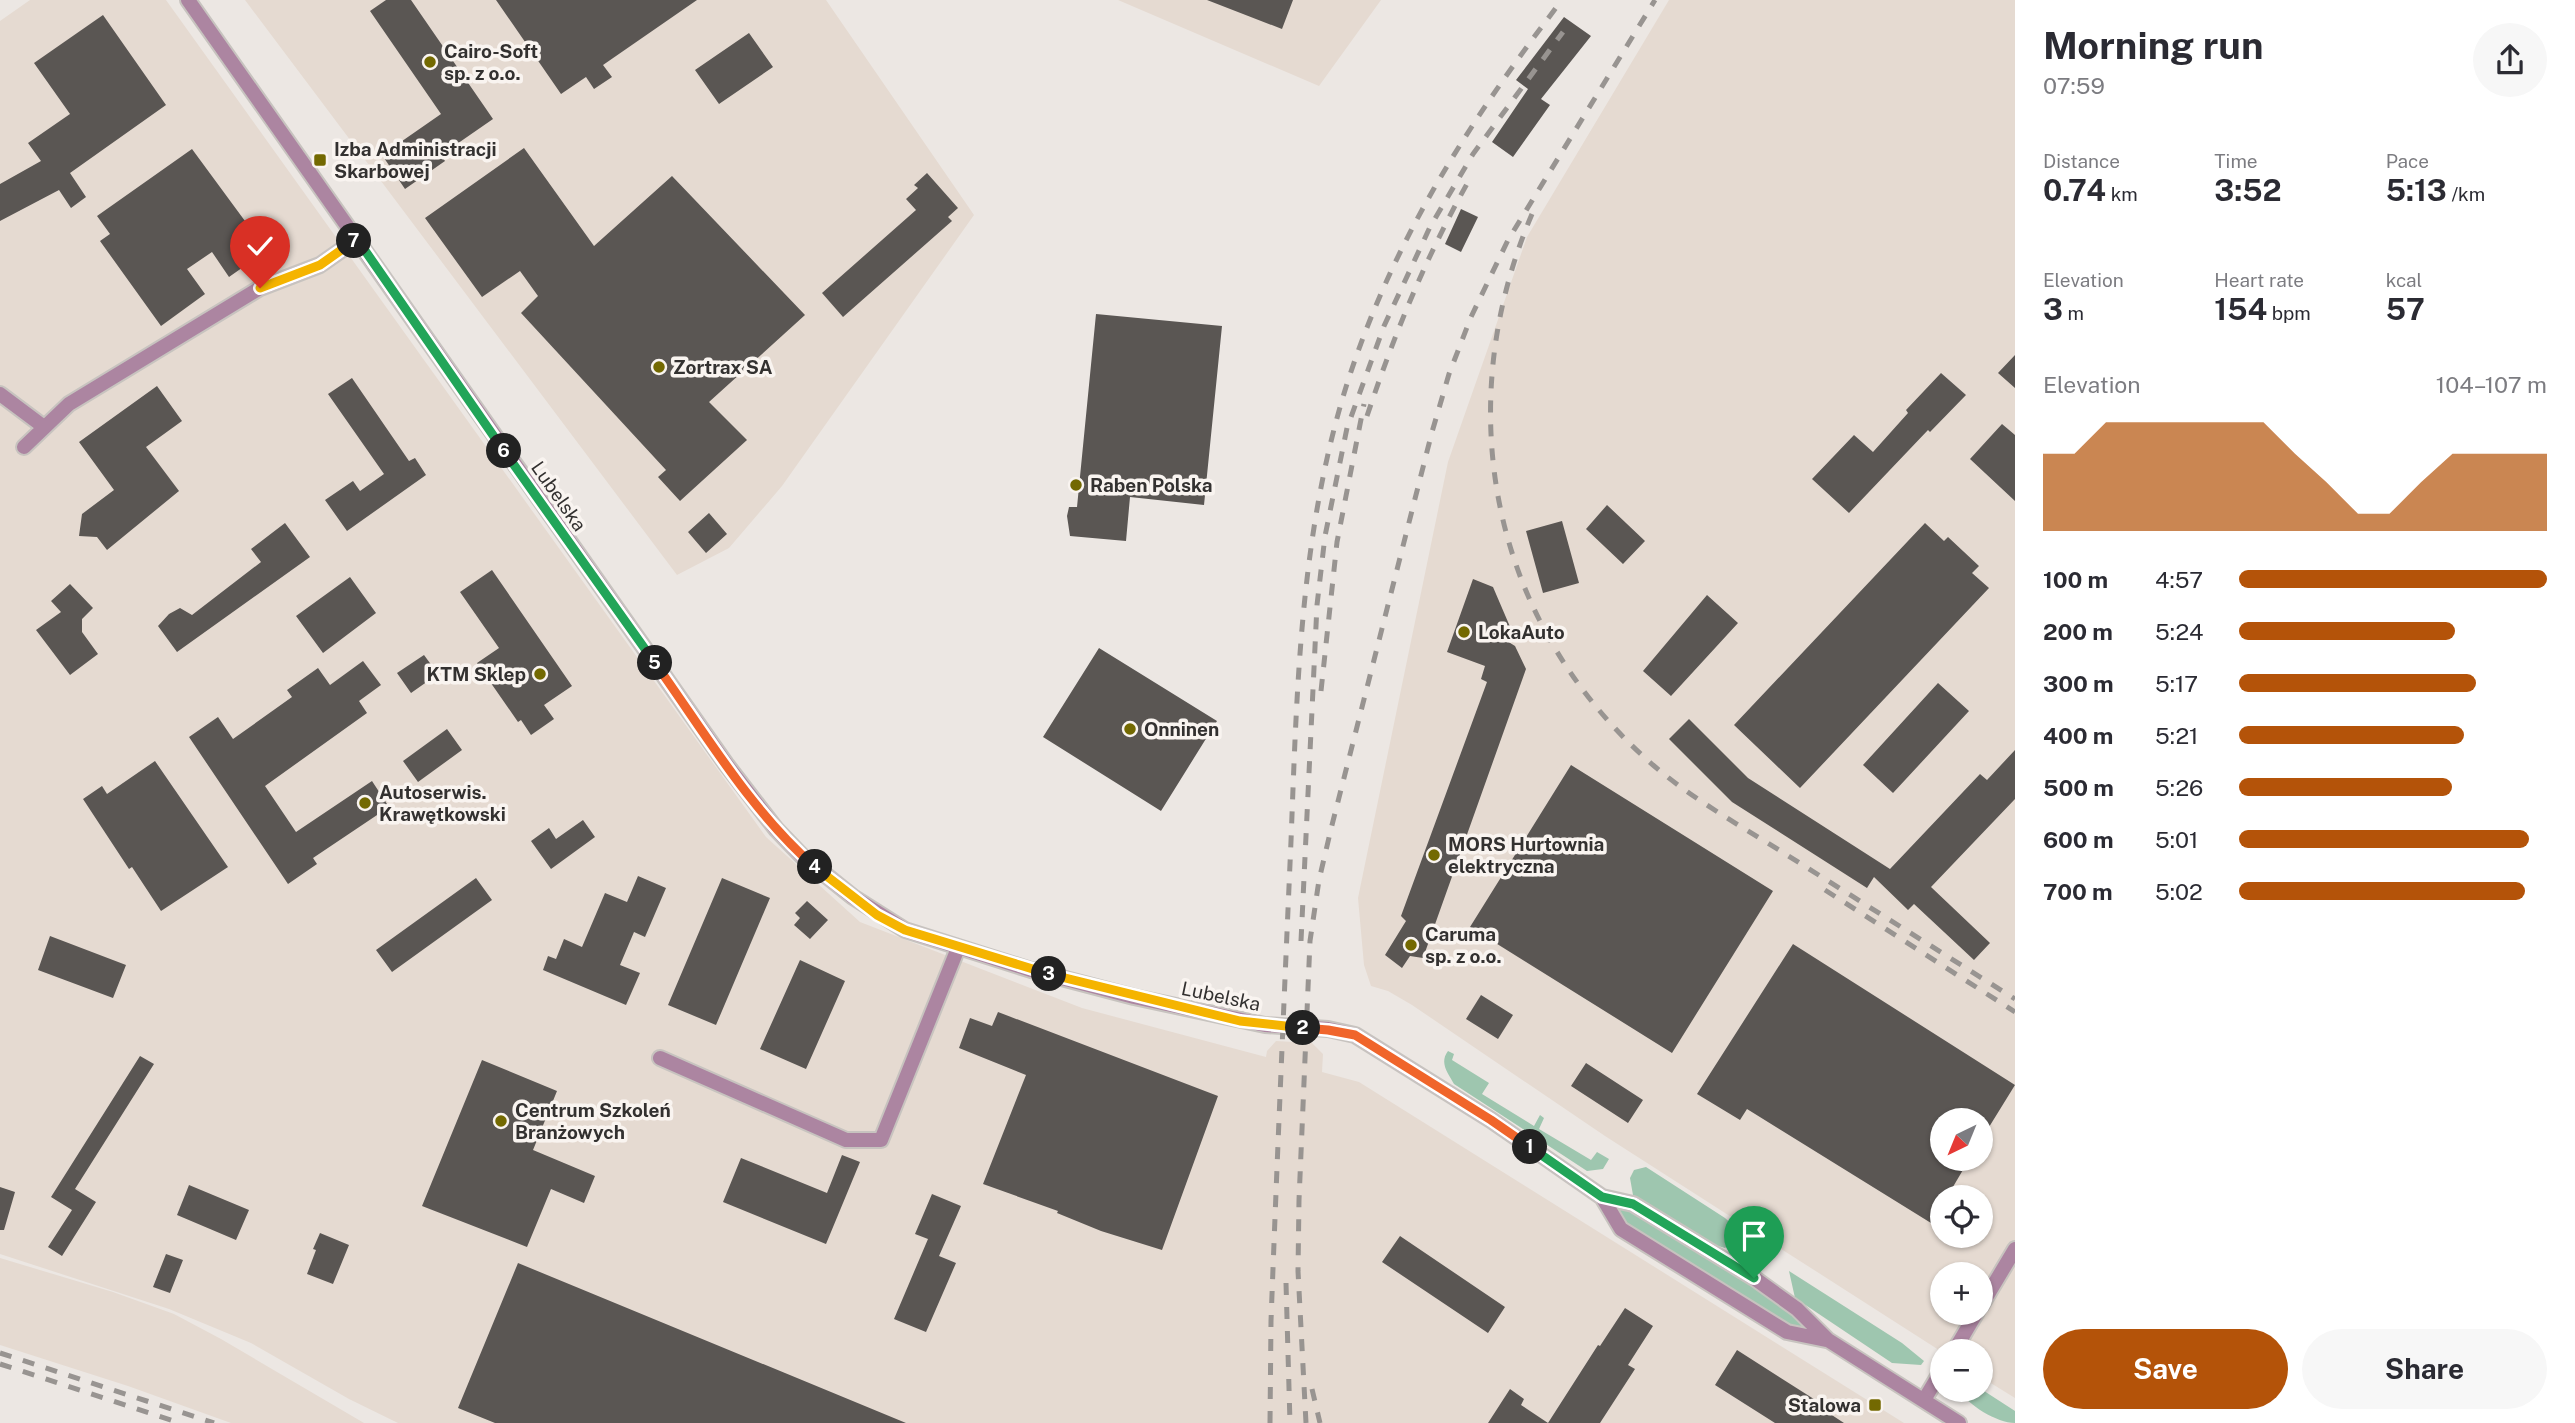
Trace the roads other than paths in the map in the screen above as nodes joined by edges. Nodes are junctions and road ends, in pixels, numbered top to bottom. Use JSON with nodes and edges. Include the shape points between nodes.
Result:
{"nodes":[{"id":1,"x":188,"y":0,"type":"edge"},
{"id":2,"x":357,"y":239,"type":"junction"},
{"id":3,"x":0,"y":394,"type":"edge"},
{"id":4,"x":44,"y":427,"type":"junction"},
{"id":5,"x":24,"y":447,"type":"dead end"},
{"id":6,"x":958,"y":948,"type":"junction"},
{"id":7,"x":660,"y":1058,"type":"dead end"},
{"id":8,"x":1602,"y":1197,"type":"junction"},
{"id":9,"x":2015,"y":1250,"type":"edge"},
{"id":10,"x":1993,"y":1286,"type":"edge"},
{"id":11,"x":1828,"y":1340,"type":"junction"},
{"id":12,"x":1930,"y":1390,"type":"edge"},
{"id":13,"x":1924,"y":1400,"type":"junction"},
{"id":14,"x":1959,"y":1423,"type":"edge"}],
"edges":[{"from":1,"to":2,"type":"street","name":"Lubelska"},
{"from":2,"to":4,"type":"street","via":[[320,265],[260,288],[69,404]]},
{"from":2,"to":6,"type":"street","name":"Lubelska","via":[[565,538],[776,829],[877,915]]},
{"from":3,"to":4,"type":"street"},
{"from":4,"to":5,"type":"street"},
{"from":6,"to":7,"type":"street","via":[[881,1140],[846,1140]]},
{"from":6,"to":8,"type":"street","name":"Lubelska","via":[[1240,1021],[1355,1035],[1491,1120]]},
{"from":8,"to":11,"type":"street","name":"Lubelska","via":[[1633,1204],[1754,1278],[1797,1309]]},
{"from":8,"to":11,"type":"street","name":"Lubelska","via":[[1622,1229],[1787,1332]]},
{"from":9,"to":10,"type":"street"},
{"from":11,"to":13,"type":"street","name":"Lubelska"},
{"from":12,"to":13,"type":"street"},
{"from":13,"to":14,"type":"street","name":"Lubelska"}]}
